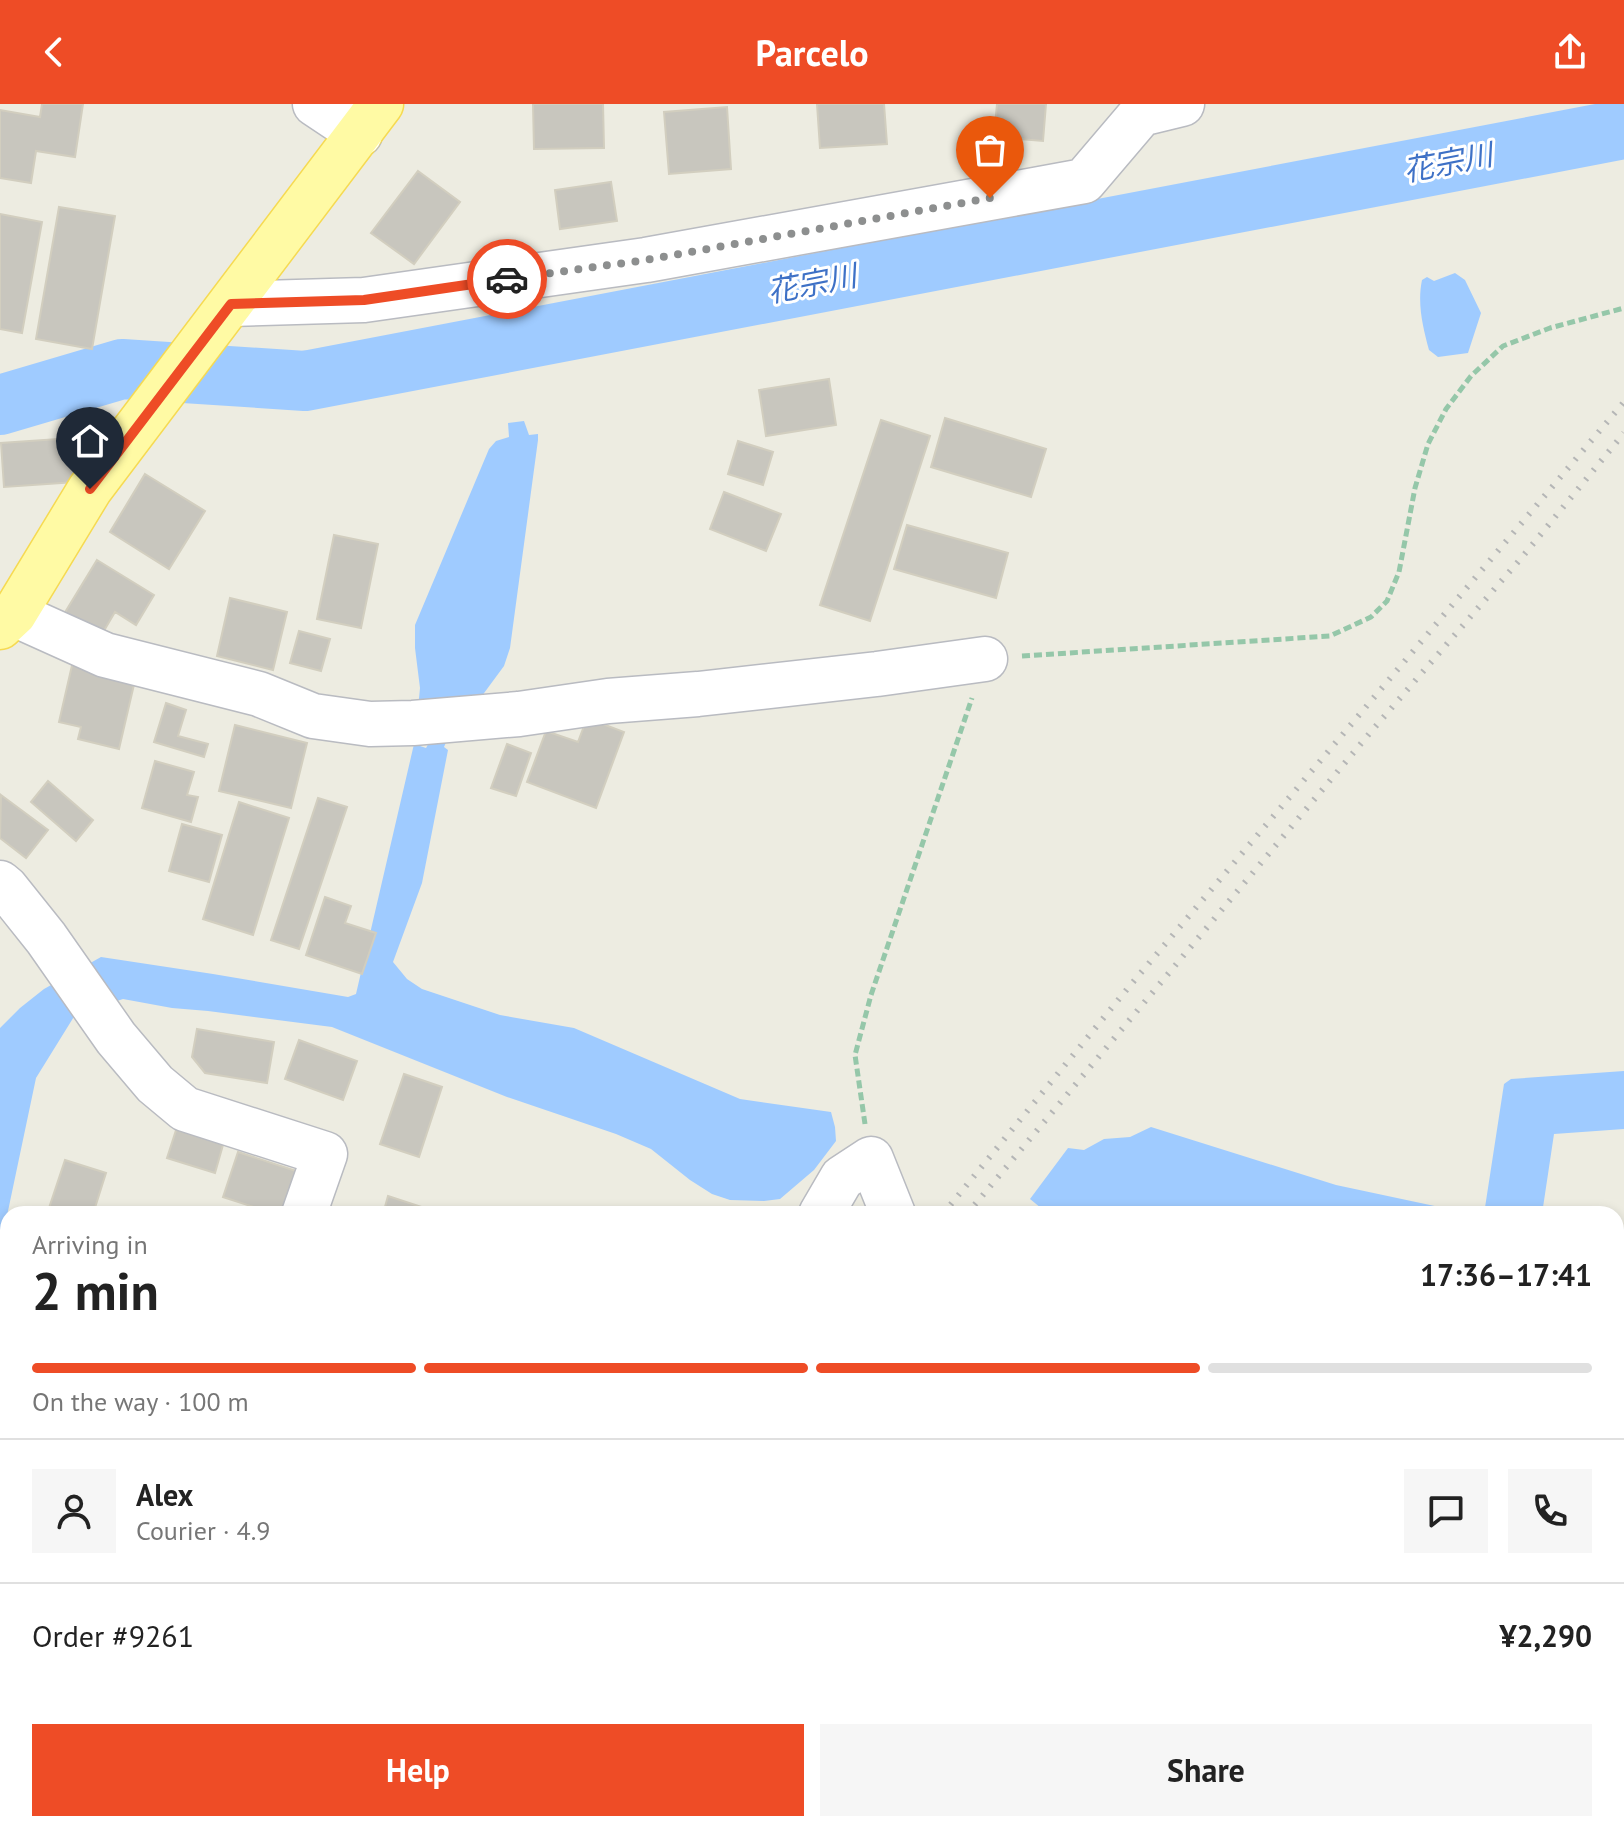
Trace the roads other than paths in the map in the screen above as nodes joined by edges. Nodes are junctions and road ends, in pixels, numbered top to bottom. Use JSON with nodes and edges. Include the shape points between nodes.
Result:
{"nodes":[{"id":1,"x":315,"y":104,"type":"edge"},
{"id":2,"x":1182,"y":104,"type":"edge"},
{"id":3,"x":370,"y":119,"type":"edge"},
{"id":4,"x":231,"y":304,"type":"junction"},
{"id":5,"x":7,"y":620,"type":"edge"},
{"id":6,"x":985,"y":659,"type":"road end"},
{"id":7,"x":0,"y":883,"type":"edge"},
{"id":8,"x":307,"y":1206,"type":"edge"},
{"id":9,"x":826,"y":1206,"type":"edge"},
{"id":10,"x":890,"y":1206,"type":"edge"}],
"edges":[{"from":1,"to":3,"type":"street"},
{"from":2,"to":4,"type":"street","via":[[1141,114],[1084,181],[646,260],[364,300]]},
{"from":3,"to":4,"type":"main road"},
{"from":4,"to":5,"type":"main road","via":[[90,489]]},
{"from":5,"to":6,"type":"street","via":[[105,655],[259,694],[313,716],[370,724],[519,714]]},
{"from":7,"to":8,"type":"street","via":[[155,1084],[185,1109],[325,1154]]},
{"from":9,"to":10,"type":"street","via":[[842,1178],[871,1159]]}]}
